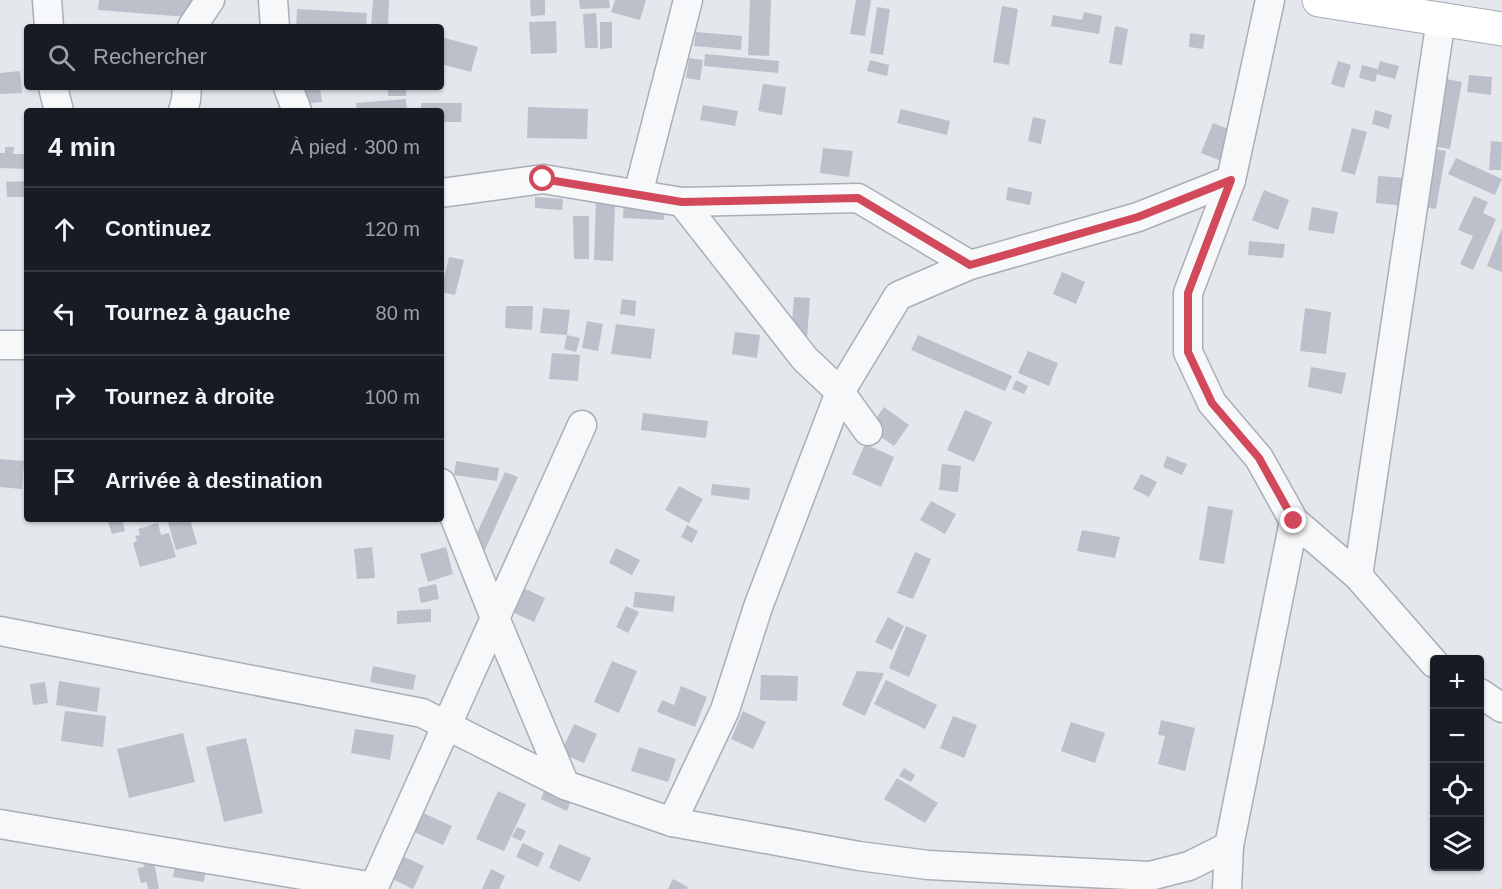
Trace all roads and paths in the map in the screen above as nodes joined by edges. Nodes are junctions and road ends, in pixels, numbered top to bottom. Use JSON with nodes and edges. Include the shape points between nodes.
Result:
{"nodes":[{"id":1,"x":47,"y":0,"type":"edge"},
{"id":2,"x":210,"y":0,"type":"edge"},
{"id":3,"x":273,"y":0,"type":"edge"},
{"id":4,"x":688,"y":0,"type":"edge"},
{"id":5,"x":1270,"y":0,"type":"edge"},
{"id":6,"x":1318,"y":0,"type":"edge"},
{"id":7,"x":1441,"y":19,"type":"junction"},
{"id":8,"x":49,"y":24,"type":"edge"},
{"id":9,"x":194,"y":24,"type":"edge"},
{"id":10,"x":275,"y":24,"type":"edge"},
{"id":11,"x":1502,"y":29,"type":"edge"},
{"id":12,"x":54,"y":90,"type":"edge"},
{"id":13,"x":187,"y":90,"type":"edge"},
{"id":14,"x":289,"y":90,"type":"edge"},
{"id":15,"x":58,"y":108,"type":"edge"},
{"id":16,"x":184,"y":108,"type":"edge"},
{"id":17,"x":296,"y":108,"type":"edge"},
{"id":18,"x":1231,"y":180,"type":"junction"},
{"id":19,"x":444,"y":193,"type":"edge"},
{"id":20,"x":638,"y":194,"type":"junction"},
{"id":21,"x":682,"y":202,"type":"junction"},
{"id":22,"x":970,"y":265,"type":"junction"},
{"id":23,"x":0,"y":345,"type":"edge"},
{"id":24,"x":24,"y":345,"type":"edge"},
{"id":25,"x":840,"y":392,"type":"junction"},
{"id":26,"x":582,"y":425,"type":"dead end"},
{"id":27,"x":868,"y":431,"type":"dead end"},
{"id":28,"x":444,"y":490,"type":"edge"},
{"id":29,"x":1294,"y":521,"type":"junction"},
{"id":30,"x":1358,"y":576,"type":"junction"},
{"id":31,"x":495,"y":618,"type":"junction"},
{"id":32,"x":0,"y":632,"type":"edge"},
{"id":33,"x":1430,"y":658,"type":"edge"},
{"id":34,"x":1484,"y":696,"type":"edge"},
{"id":35,"x":1502,"y":708,"type":"edge"},
{"id":36,"x":446,"y":725,"type":"junction"},
{"id":37,"x":565,"y":785,"type":"junction"},
{"id":38,"x":672,"y":822,"type":"junction"},
{"id":39,"x":0,"y":824,"type":"edge"},
{"id":40,"x":1228,"y":846,"type":"junction"},
{"id":41,"x":373,"y":888,"type":"edge"},
{"id":42,"x":1227,"y":889,"type":"edge"}],
"edges":[{"from":1,"to":8,"type":"street"},
{"from":2,"to":9,"type":"street"},
{"from":3,"to":10,"type":"street"},
{"from":4,"to":20,"type":"street"},
{"from":5,"to":18,"type":"street"},
{"from":6,"to":7,"type":"main road"},
{"from":7,"to":11,"type":"main road"},
{"from":7,"to":30,"type":"street"},
{"from":12,"to":15,"type":"street"},
{"from":13,"to":16,"type":"street"},
{"from":14,"to":17,"type":"street"},
{"from":18,"to":22,"type":"street","via":[[1138,217]]},
{"from":18,"to":29,"type":"street","via":[[1188,293],[1188,352],[1212,403],[1259,458]]},
{"from":19,"to":20,"type":"street","via":[[543,179]]},
{"from":20,"to":21,"type":"street"},
{"from":21,"to":22,"type":"street","via":[[858,198]]},
{"from":21,"to":25,"type":"street","via":[[806,359]]},
{"from":22,"to":25,"type":"street","via":[[898,296]]},
{"from":23,"to":24,"type":"street"},
{"from":25,"to":27,"type":"street"},
{"from":25,"to":38,"type":"street","via":[[758,608],[725,710]]},
{"from":26,"to":31,"type":"street"},
{"from":28,"to":31,"type":"street"},
{"from":29,"to":30,"type":"street"},
{"from":29,"to":40,"type":"street"},
{"from":30,"to":33,"type":"street"},
{"from":31,"to":36,"type":"street"},
{"from":31,"to":37,"type":"street"},
{"from":32,"to":36,"type":"street","via":[[422,713]]},
{"from":34,"to":35,"type":"street"},
{"from":36,"to":37,"type":"street"},
{"from":36,"to":41,"type":"street"},
{"from":37,"to":38,"type":"street"},
{"from":38,"to":40,"type":"street","via":[[928,865],[1150,876],[1189,866]]},
{"from":39,"to":41,"type":"street"},
{"from":40,"to":42,"type":"street"}]}
